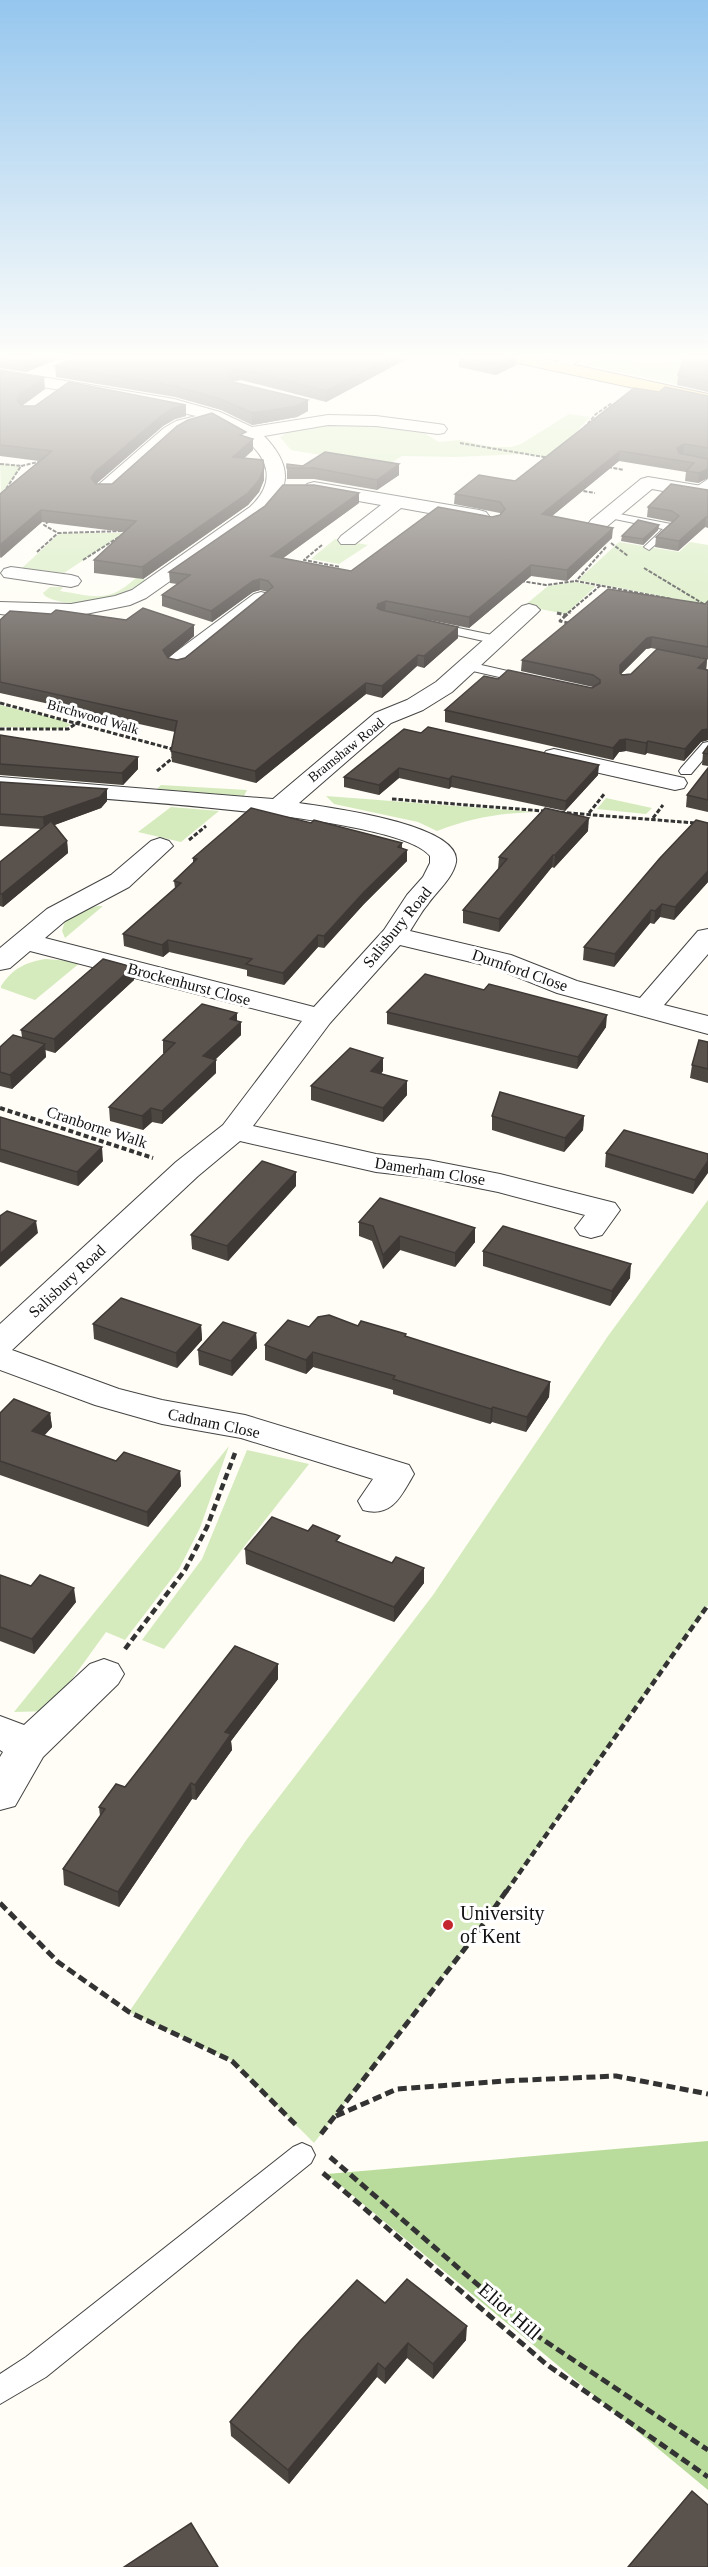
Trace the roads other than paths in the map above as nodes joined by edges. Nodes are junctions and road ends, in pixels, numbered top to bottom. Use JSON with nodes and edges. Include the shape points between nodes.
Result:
{"nodes":[{"id":1,"x":122,"y":474,"type":"edge"},
{"id":2,"x":276,"y":474,"type":"edge"},
{"id":3,"x":277,"y":487,"type":"junction"},
{"id":4,"x":704,"y":489,"type":"edge"},
{"id":5,"x":104,"y":490,"type":"edge"},
{"id":6,"x":398,"y":501,"type":"junction"},
{"id":7,"x":492,"y":519,"type":"edge"},
{"id":8,"x":604,"y":520,"type":"joint"},
{"id":9,"x":348,"y":540,"type":"dead end"},
{"id":10,"x":649,"y":547,"type":"dead end"},
{"id":11,"x":10,"y":573,"type":"dead end"},
{"id":12,"x":41,"y":577,"type":"junction"},
{"id":13,"x":71,"y":581,"type":"dead end"},
{"id":14,"x":261,"y":598,"type":"edge"},
{"id":15,"x":120,"y":602,"type":"junction"},
{"id":16,"x":2,"y":608,"type":"edge"},
{"id":17,"x":530,"y":610,"type":"dead end"},
{"id":18,"x":147,"y":612,"type":"edge"},
{"id":19,"x":418,"y":624,"type":"edge"},
{"id":20,"x":188,"y":626,"type":"edge"},
{"id":21,"x":216,"y":633,"type":"junction"},
{"id":22,"x":497,"y":640,"type":"junction"},
{"id":23,"x":177,"y":662,"type":"edge"},
{"id":24,"x":468,"y":666,"type":"junction"},
{"id":25,"x":536,"y":681,"type":"edge"},
{"id":26,"x":383,"y":718,"type":"junction"},
{"id":27,"x":417,"y":726,"type":"dead end"},
{"id":28,"x":708,"y":746,"type":"edge"},
{"id":29,"x":532,"y":751,"type":"edge"},
{"id":30,"x":0,"y":784,"type":"edge"},
{"id":31,"x":674,"y":784,"type":"joint"},
{"id":32,"x":279,"y":807,"type":"junction"},
{"id":33,"x":160,"y":846,"type":"dead end"},
{"id":34,"x":394,"y":935,"type":"junction"},
{"id":35,"x":708,"y":937,"type":"edge"},
{"id":36,"x":24,"y":941,"type":"junction"},
{"id":37,"x":0,"y":962,"type":"edge"},
{"id":38,"x":646,"y":1008,"type":"junction"},
{"id":39,"x":320,"y":1017,"type":"junction"},
{"id":40,"x":708,"y":1025,"type":"edge"},
{"id":41,"x":234,"y":1131,"type":"junction"},
{"id":42,"x":591,"y":1228,"type":"dead end"},
{"id":43,"x":0,"y":1343,"type":"edge"},
{"id":44,"x":0,"y":1358,"type":"edge"},
{"id":45,"x":376,"y":1501,"type":"dead end"},
{"id":46,"x":104,"y":1674,"type":"road end"},
{"id":47,"x":14,"y":1739,"type":"edge"},
{"id":48,"x":0,"y":1794,"type":"edge"},
{"id":49,"x":308,"y":2149,"type":"road end"},
{"id":50,"x":0,"y":2390,"type":"edge"}],
"edges":[{"from":1,"to":5,"type":"street"},
{"from":2,"to":3,"type":"street"},
{"from":3,"to":6,"type":"street","via":[[314,488]]},
{"from":3,"to":15,"type":"street","via":[[266,503],[238,525],[150,588]]},
{"from":4,"to":8,"type":"street","via":[[648,483]]},
{"from":6,"to":7,"type":"street"},
{"from":6,"to":9,"type":"street"},
{"from":8,"to":10,"type":"lane","via":[[671,527]]},
{"from":11,"to":12,"type":"street"},
{"from":12,"to":13,"type":"street"},
{"from":12,"to":16,"type":"street"},
{"from":14,"to":21,"type":"street"},
{"from":15,"to":16,"type":"street","via":[[62,611]]},
{"from":15,"to":18,"type":"street"},
{"from":17,"to":22,"type":"street","name":"Bramshaw Road"},
{"from":19,"to":22,"type":"lane"},
{"from":20,"to":21,"type":"street"},
{"from":21,"to":23,"type":"street"},
{"from":22,"to":24,"type":"street","name":"Bramshaw Road"},
{"from":24,"to":25,"type":"lane"},
{"from":24,"to":26,"type":"street","name":"Bramshaw Road","via":[[425,699]]},
{"from":26,"to":27,"type":"street"},
{"from":26,"to":32,"type":"street","name":"Bramshaw Road"},
{"from":28,"to":31,"type":"lane"},
{"from":29,"to":31,"type":"street"},
{"from":30,"to":32,"type":"street","name":"Salisbury Road"},
{"from":32,"to":34,"type":"street","name":"Salisbury Road","via":[[390,827],[438,848],[443,856],[440,872]]},
{"from":33,"to":36,"type":"street","via":[[120,881],[56,915]]},
{"from":34,"to":38,"type":"street","name":"Durnford Close","via":[[501,961],[567,987]]},
{"from":34,"to":39,"type":"street","name":"Salisbury Road"},
{"from":35,"to":38,"type":"street"},
{"from":36,"to":37,"type":"street"},
{"from":36,"to":39,"type":"street","name":"Brockenhurst Close"},
{"from":38,"to":40,"type":"street","name":"Durnford Close"},
{"from":39,"to":41,"type":"street","name":"Salisbury Road"},
{"from":41,"to":42,"type":"street","name":"Damerham Close","via":[[376,1163],[500,1183],[604,1210]]},
{"from":41,"to":43,"type":"street","name":"Salisbury Road","via":[[187,1168]]},
{"from":44,"to":45,"type":"street","name":"Cadnam Close","via":[[107,1397],[162,1413],[245,1427],[396,1474]]},
{"from":46,"to":47,"type":"street"},
{"from":47,"to":48,"type":"street"},
{"from":49,"to":50,"type":"lane","via":[[36,2367]]}]}
